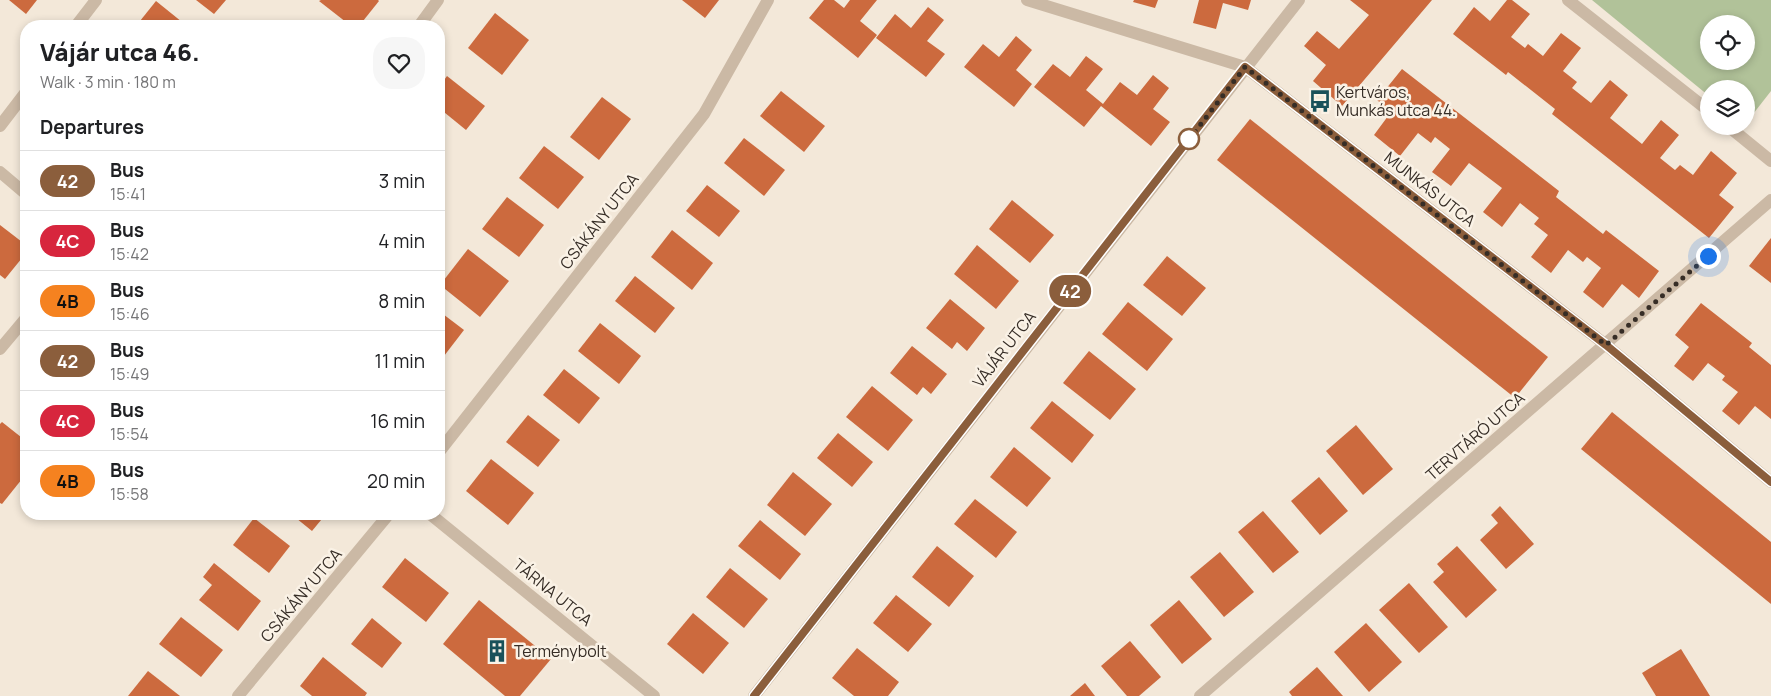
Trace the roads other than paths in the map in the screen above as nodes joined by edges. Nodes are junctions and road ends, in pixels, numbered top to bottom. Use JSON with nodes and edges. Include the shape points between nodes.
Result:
{"nodes":[{"id":1,"x":96,"y":0,"type":"edge"},
{"id":2,"x":438,"y":0,"type":"edge"},
{"id":3,"x":768,"y":0,"type":"edge"},
{"id":4,"x":1027,"y":0,"type":"edge"},
{"id":5,"x":1299,"y":0,"type":"edge"},
{"id":6,"x":1568,"y":0,"type":"edge"},
{"id":7,"x":81,"y":20,"type":"edge"},
{"id":8,"x":424,"y":20,"type":"edge"},
{"id":9,"x":1245,"y":67,"type":"junction"},
{"id":10,"x":20,"y":100,"type":"edge"},
{"id":11,"x":1700,"y":103,"type":"edge"},
{"id":12,"x":0,"y":126,"type":"edge"},
{"id":13,"x":1739,"y":135,"type":"edge"},
{"id":14,"x":1771,"y":161,"type":"edge"},
{"id":15,"x":0,"y":172,"type":"edge"},
{"id":16,"x":20,"y":189,"type":"edge"},
{"id":17,"x":1771,"y":200,"type":"edge"},
{"id":18,"x":20,"y":325,"type":"edge"},
{"id":19,"x":1606,"y":345,"type":"junction"},
{"id":20,"x":0,"y":349,"type":"edge"},
{"id":21,"x":445,"y":444,"type":"edge"},
{"id":22,"x":1771,"y":482,"type":"edge"},
{"id":23,"x":384,"y":520,"type":"edge"},
{"id":24,"x":437,"y":520,"type":"edge"},
{"id":25,"x":238,"y":696,"type":"edge"},
{"id":26,"x":654,"y":696,"type":"edge"},
{"id":27,"x":754,"y":696,"type":"edge"},
{"id":28,"x":1200,"y":696,"type":"edge"}],
"edges":[{"from":1,"to":7,"type":"street"},
{"from":2,"to":8,"type":"street"},
{"from":3,"to":21,"type":"street","name":"CSÁKÁNY UTCA","via":[[704,114]]},
{"from":4,"to":9,"type":"street","name":"MUNKÁS UTCA"},
{"from":5,"to":9,"type":"street","name":"VÁJÁR UTCA"},
{"from":6,"to":11,"type":"street"},
{"from":9,"to":19,"type":"street","name":"MUNKÁS UTCA"},
{"from":9,"to":27,"type":"street","name":"VÁJÁR UTCA"},
{"from":10,"to":12,"type":"street"},
{"from":13,"to":14,"type":"street"},
{"from":15,"to":16,"type":"street"},
{"from":17,"to":19,"type":"street","name":"TERVTÁRÓ UTCA"},
{"from":18,"to":20,"type":"street"},
{"from":19,"to":22,"type":"street","name":"MUNKÁS UTCA"},
{"from":19,"to":28,"type":"street","name":"TERVTÁRÓ UTCA"},
{"from":23,"to":25,"type":"street","name":"CSÁKÁNY UTCA"},
{"from":24,"to":26,"type":"street","name":"TÁRNA UTCA"}]}
